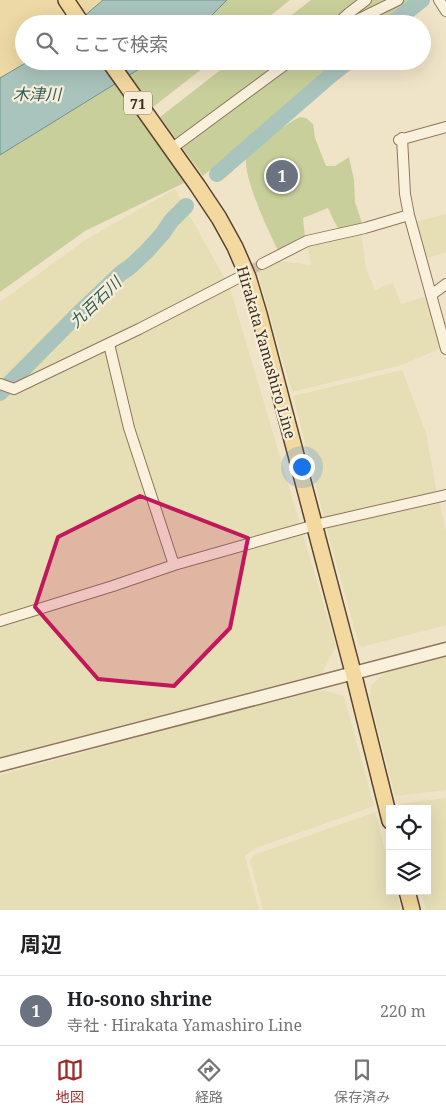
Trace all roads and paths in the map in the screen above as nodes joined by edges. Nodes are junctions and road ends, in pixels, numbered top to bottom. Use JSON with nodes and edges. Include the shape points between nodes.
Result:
{"nodes":[{"id":1,"x":66,"y":0,"type":"edge"},
{"id":2,"x":366,"y":0,"type":"edge"},
{"id":3,"x":398,"y":0,"type":"edge"},
{"id":4,"x":440,"y":0,"type":"edge"},
{"id":5,"x":446,"y":12,"type":"edge"},
{"id":6,"x":76,"y":15,"type":"edge"},
{"id":7,"x":346,"y":15,"type":"edge"},
{"id":8,"x":367,"y":15,"type":"edge"},
{"id":9,"x":115,"y":70,"type":"edge"},
{"id":10,"x":277,"y":70,"type":"edge"},
{"id":11,"x":446,"y":127,"type":"edge"},
{"id":12,"x":170,"y":146,"type":"junction"},
{"id":13,"x":409,"y":215,"type":"junction"},
{"id":14,"x":262,"y":264,"type":"tunnel mouth"},
{"id":15,"x":238,"y":278,"type":"tunnel mouth"},
{"id":16,"x":446,"y":284,"type":"edge"},
{"id":17,"x":431,"y":295,"type":"junction"},
{"id":18,"x":109,"y":344,"type":"junction"},
{"id":19,"x":446,"y":346,"type":"edge"},
{"id":20,"x":0,"y":384,"type":"edge"},
{"id":21,"x":446,"y":495,"type":"edge"},
{"id":22,"x":315,"y":525,"type":"junction"},
{"id":23,"x":174,"y":565,"type":"junction"},
{"id":24,"x":0,"y":621,"type":"edge"},
{"id":25,"x":446,"y":649,"type":"edge"},
{"id":26,"x":353,"y":672,"type":"junction"},
{"id":27,"x":0,"y":765,"type":"edge"},
{"id":28,"x":386,"y":805,"type":"edge"},
{"id":29,"x":408,"y":895,"type":"edge"},
{"id":30,"x":412,"y":910,"type":"edge"}],
"edges":[{"from":1,"to":6,"type":"main road"},
{"from":2,"to":7,"type":"street"},
{"from":3,"to":8,"type":"street"},
{"from":4,"to":5,"type":"street"},
{"from":9,"to":12,"type":"main road","name":"Hirakata Yamashiro Line","number":"71"},
{"from":10,"to":12,"type":"street"},
{"from":11,"to":13,"type":"street","via":[[401,139]]},
{"from":12,"to":22,"type":"main road","name":"Hirakata Yamashiro Line","number":"71","via":[[219,218],[248,277]]},
{"from":13,"to":14,"type":"street","via":[[307,241]]},
{"from":13,"to":17,"type":"street"},
{"from":15,"to":18,"type":"street"},
{"from":16,"to":17,"type":"street"},
{"from":17,"to":19,"type":"street"},
{"from":18,"to":20,"type":"street","via":[[14,389]]},
{"from":18,"to":23,"type":"street","via":[[129,428]]},
{"from":21,"to":22,"type":"street"},
{"from":22,"to":23,"type":"street"},
{"from":22,"to":26,"type":"main road","name":"Hirakata Yamashiro Line","number":"71"},
{"from":23,"to":24,"type":"street"},
{"from":25,"to":26,"type":"street"},
{"from":26,"to":27,"type":"street"},
{"from":26,"to":28,"type":"main road","name":"Hirakata Yamashiro Line","number":"71"},
{"from":29,"to":30,"type":"main road"}]}
